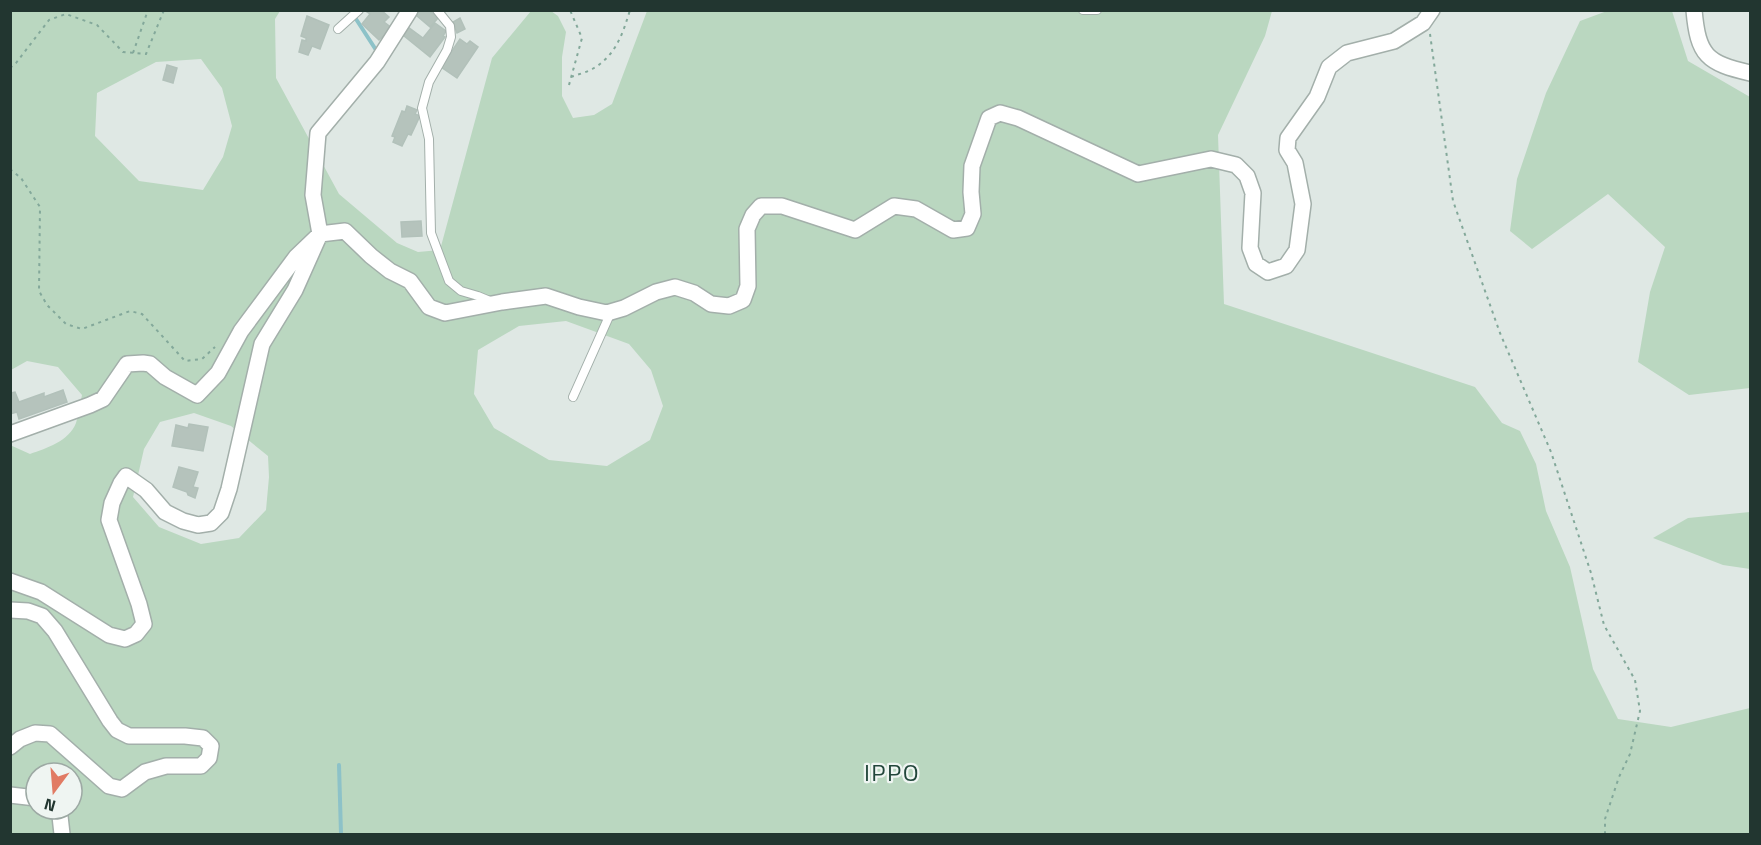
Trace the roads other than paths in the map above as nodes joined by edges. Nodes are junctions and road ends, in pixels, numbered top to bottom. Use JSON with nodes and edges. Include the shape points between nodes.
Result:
{"nodes":[{"id":1,"x":359,"y":10,"type":"edge"},
{"id":2,"x":410,"y":10,"type":"edge"},
{"id":3,"x":437,"y":10,"type":"edge"},
{"id":4,"x":1083,"y":10,"type":"edge"},
{"id":5,"x":1098,"y":10,"type":"edge"},
{"id":6,"x":1695,"y":10,"type":"edge"},
{"id":7,"x":1423,"y":15,"type":"edge"},
{"id":8,"x":338,"y":29,"type":"dead end"},
{"id":9,"x":1750,"y":73,"type":"edge"},
{"id":10,"x":320,"y":234,"type":"junction"},
{"id":11,"x":494,"y":303,"type":"junction"},
{"id":12,"x":611,"y":312,"type":"junction"},
{"id":13,"x":573,"y":398,"type":"dead end"},
{"id":14,"x":10,"y":434,"type":"edge"},
{"id":15,"x":10,"y":581,"type":"edge"},
{"id":16,"x":10,"y":610,"type":"edge"},
{"id":17,"x":10,"y":747,"type":"edge"}],
"edges":[{"from":1,"to":8,"type":"lane"},
{"from":2,"to":10,"type":"street","via":[[377,62],[318,133],[313,195]]},
{"from":3,"to":11,"type":"lane","via":[[450,26],[451,37],[429,82],[423,108],[429,139],[431,233],[449,281],[461,291]]},
{"from":4,"to":5,"type":"lane"},
{"from":6,"to":9,"type":"street","via":[[1696,34],[1702,51],[1724,67]]},
{"from":7,"to":12,"type":"street","via":[[1394,41],[1347,53],[1329,66],[1317,97],[1288,138],[1287,150],[1294,163],[1303,204],[1297,250],[1286,266],[1268,272],[1256,264],[1250,248],[1253,193],[1247,176],[1236,165],[1211,159],[1138,174],[1000,113],[989,118],[972,166],[973,214],[967,228],[953,230],[916,209],[894,206],[855,230],[782,206],[761,206],[747,230],[748,286],[742,300],[729,306],[711,304],[694,292],[675,287]]},
{"from":10,"to":11,"type":"street","via":[[345,231],[390,271],[410,281],[429,307],[445,313]]},
{"from":10,"to":14,"type":"street","via":[[296,257],[241,331],[218,373],[197,395],[150,364],[127,364],[103,399]]},
{"from":10,"to":15,"type":"street","via":[[295,290],[262,344],[221,513],[211,523],[191,523],[165,512],[146,489],[126,476],[112,502],[109,520],[144,624],[136,634],[125,639],[109,635],[41,592]]},
{"from":11,"to":12,"type":"street","via":[[546,296]]},
{"from":12,"to":13,"type":"lane"},
{"from":16,"to":17,"type":"street","via":[[42,616],[117,730],[129,736],[202,738],[211,746],[209,758],[201,766],[166,766],[145,772],[122,789],[109,786],[50,734],[35,733]]}]}
